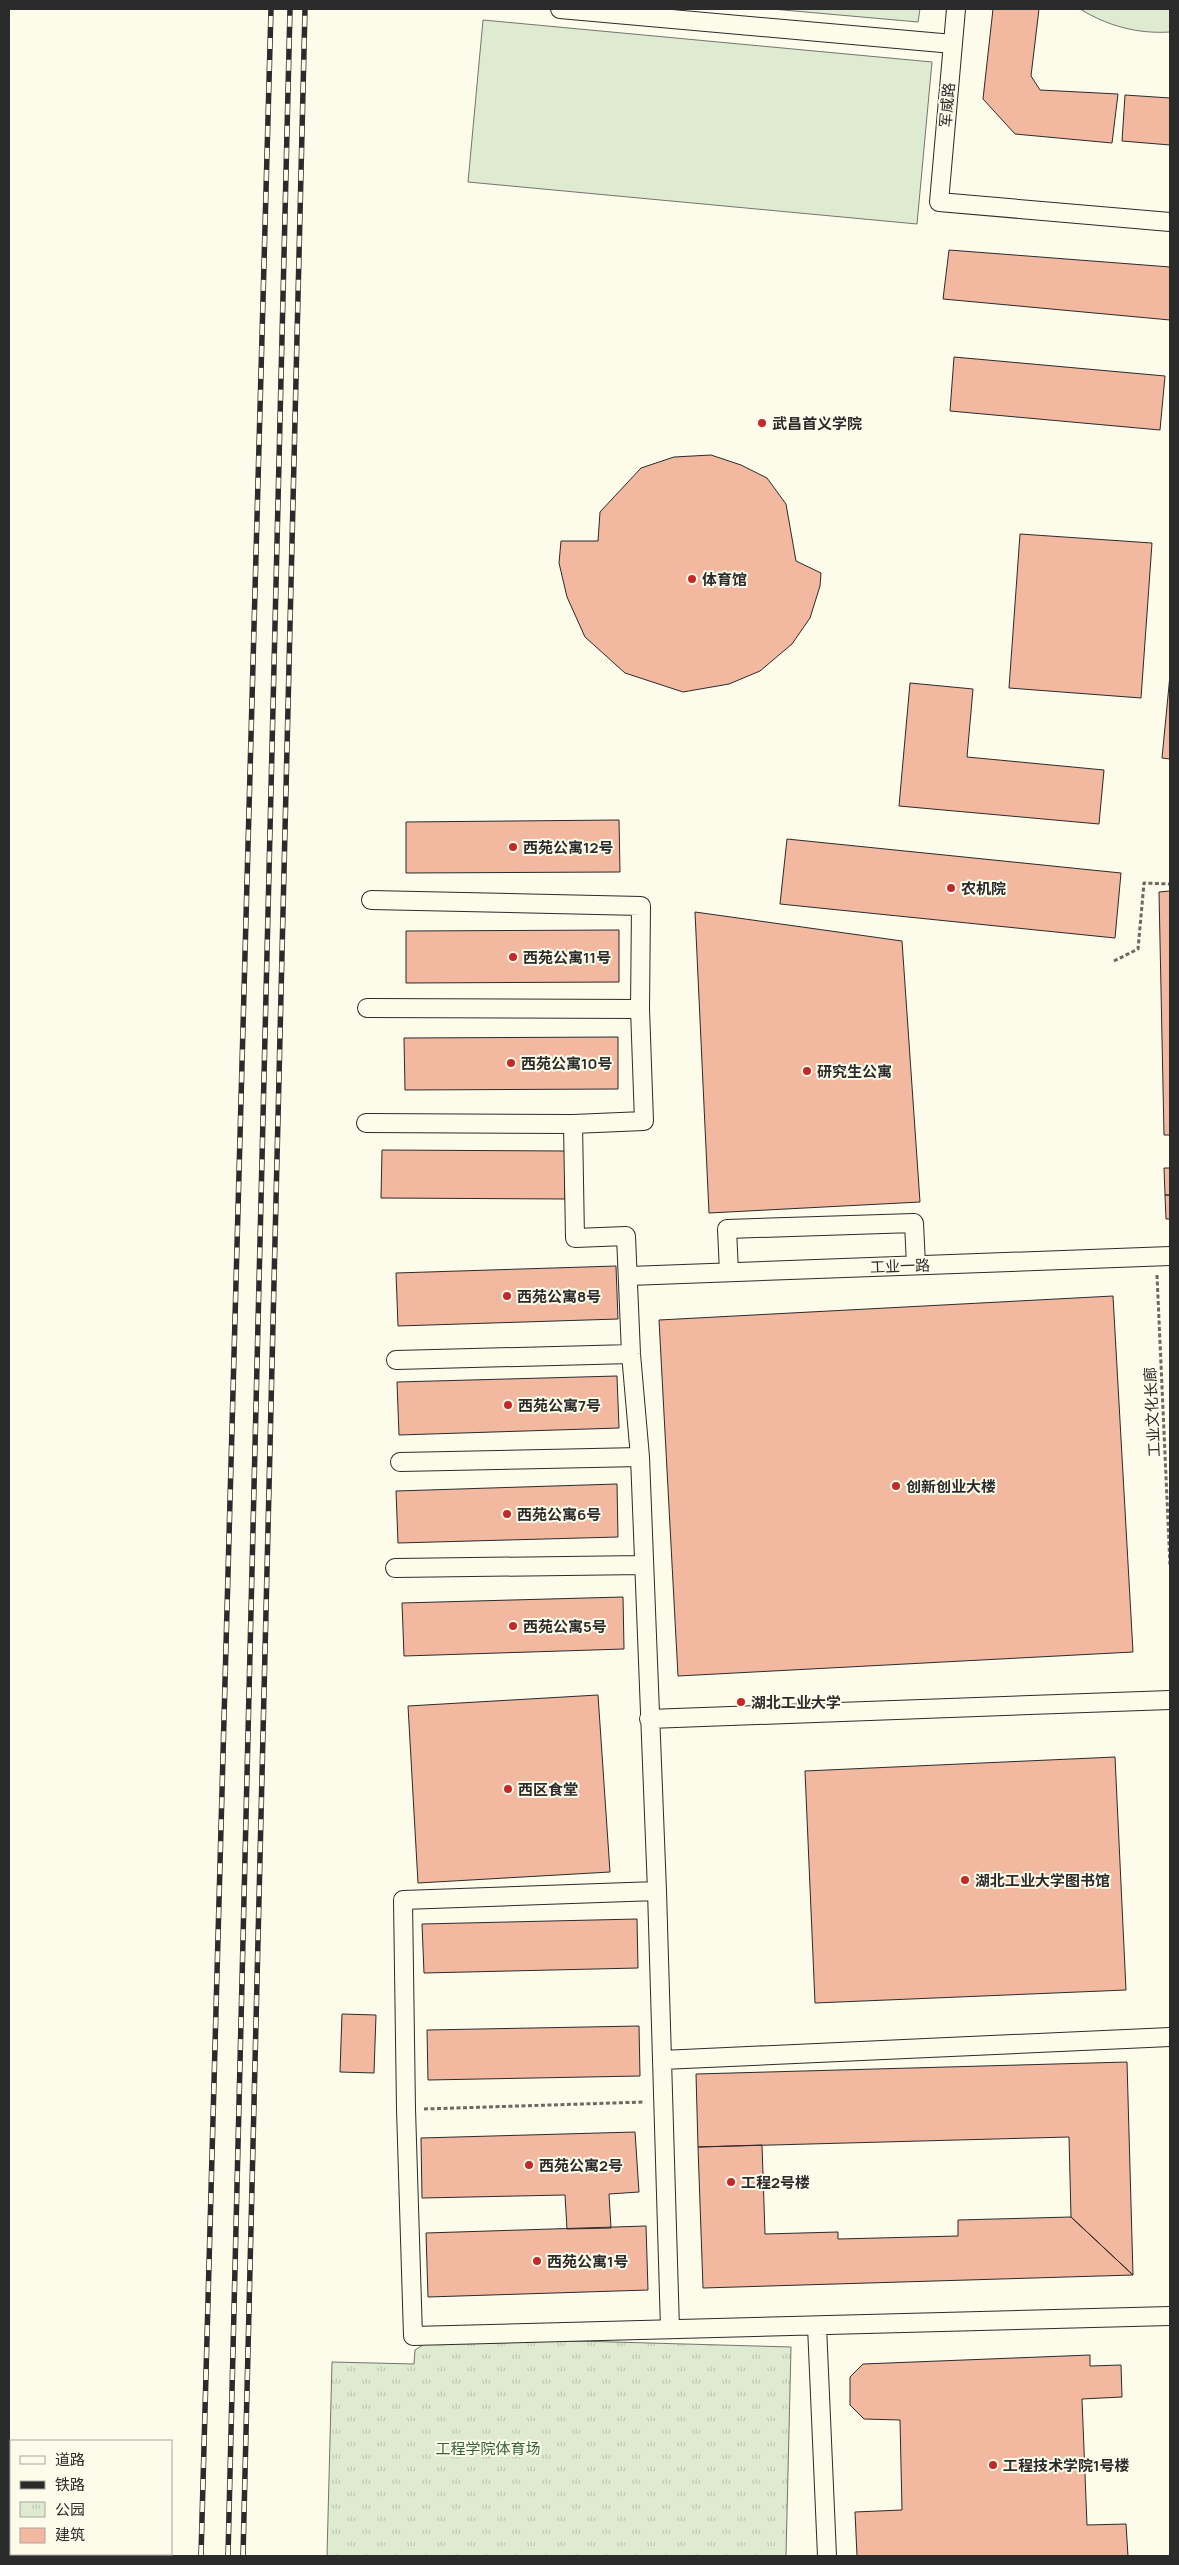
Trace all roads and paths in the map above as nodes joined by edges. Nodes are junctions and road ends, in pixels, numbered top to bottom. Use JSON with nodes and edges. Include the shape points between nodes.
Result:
{"nodes":[{"id":1,"x":560,"y":9,"type":"edge"},
{"id":2,"x":956,"y":9,"type":"edge"},
{"id":3,"x":953,"y":44,"type":"junction"},
{"id":4,"x":1170,"y":222,"type":"edge"},
{"id":5,"x":1170,"y":884,"type":"edge"},
{"id":6,"x":371,"y":900,"type":"dead end"},
{"id":7,"x":1114,"y":961,"type":"dead end"},
{"id":8,"x":367,"y":1008,"type":"dead end"},
{"id":9,"x":640,"y":1009,"type":"junction"},
{"id":10,"x":366,"y":1123,"type":"dead end"},
{"id":11,"x":573,"y":1124,"type":"junction"},
{"id":12,"x":1163,"y":1257,"type":"edge"},
{"id":13,"x":916,"y":1265,"type":"junction"},
{"id":14,"x":729,"y":1272,"type":"junction"},
{"id":15,"x":629,"y":1276,"type":"junction"},
{"id":16,"x":631,"y":1354,"type":"junction"},
{"id":17,"x":396,"y":1360,"type":"dead end"},
{"id":18,"x":640,"y":1457,"type":"junction"},
{"id":19,"x":400,"y":1462,"type":"dead end"},
{"id":20,"x":643,"y":1565,"type":"junction"},
{"id":21,"x":1170,"y":1566,"type":"edge"},
{"id":22,"x":395,"y":1568,"type":"dead end"},
{"id":23,"x":1170,"y":1700,"type":"edge"},
{"id":24,"x":649,"y":1720,"type":"junction"},
{"id":25,"x":657,"y":1890,"type":"junction"},
{"id":26,"x":1170,"y":2037,"type":"edge"},
{"id":27,"x":662,"y":2060,"type":"junction"},
{"id":28,"x":663,"y":2101,"type":"junction"},
{"id":29,"x":406,"y":2110,"type":"junction"},
{"id":30,"x":1170,"y":2316,"type":"edge"},
{"id":31,"x":817,"y":2326,"type":"junction"},
{"id":32,"x":670,"y":2329,"type":"junction"},
{"id":33,"x":827,"y":2556,"type":"edge"}],
"edges":[{"from":1,"to":3,"type":"street"},
{"from":2,"to":3,"type":"street","name":"军威路"},
{"from":3,"to":4,"type":"street","name":"军威路","via":[[939,202]]},
{"from":5,"to":7,"type":"path","via":[[1144,883],[1138,949]]},
{"from":6,"to":9,"type":"street","via":[[642,906]]},
{"from":8,"to":9,"type":"street"},
{"from":9,"to":11,"type":"street","via":[[644,1121]]},
{"from":10,"to":11,"type":"street"},
{"from":11,"to":15,"type":"street","via":[[575,1238],[626,1236]]},
{"from":12,"to":13,"type":"street","name":"工业一路"},
{"from":12,"to":21,"type":"path","name":"工业文化长廊"},
{"from":13,"to":14,"type":"street","name":"工业一路"},
{"from":13,"to":14,"type":"street","via":[[914,1224],[728,1229]]},
{"from":14,"to":15,"type":"street","name":"工业一路"},
{"from":15,"to":16,"type":"street"},
{"from":16,"to":17,"type":"street"},
{"from":16,"to":18,"type":"street"},
{"from":18,"to":19,"type":"street"},
{"from":18,"to":20,"type":"street"},
{"from":20,"to":22,"type":"street"},
{"from":20,"to":24,"type":"street"},
{"from":23,"to":24,"type":"street"},
{"from":24,"to":25,"type":"street"},
{"from":25,"to":27,"type":"street"},
{"from":25,"to":29,"type":"street","via":[[403,1900]]},
{"from":26,"to":27,"type":"street"},
{"from":27,"to":28,"type":"street"},
{"from":28,"to":29,"type":"path"},
{"from":28,"to":32,"type":"street"},
{"from":29,"to":32,"type":"street","via":[[414,2336]]},
{"from":30,"to":31,"type":"street"},
{"from":31,"to":32,"type":"street"},
{"from":31,"to":33,"type":"street"}]}
